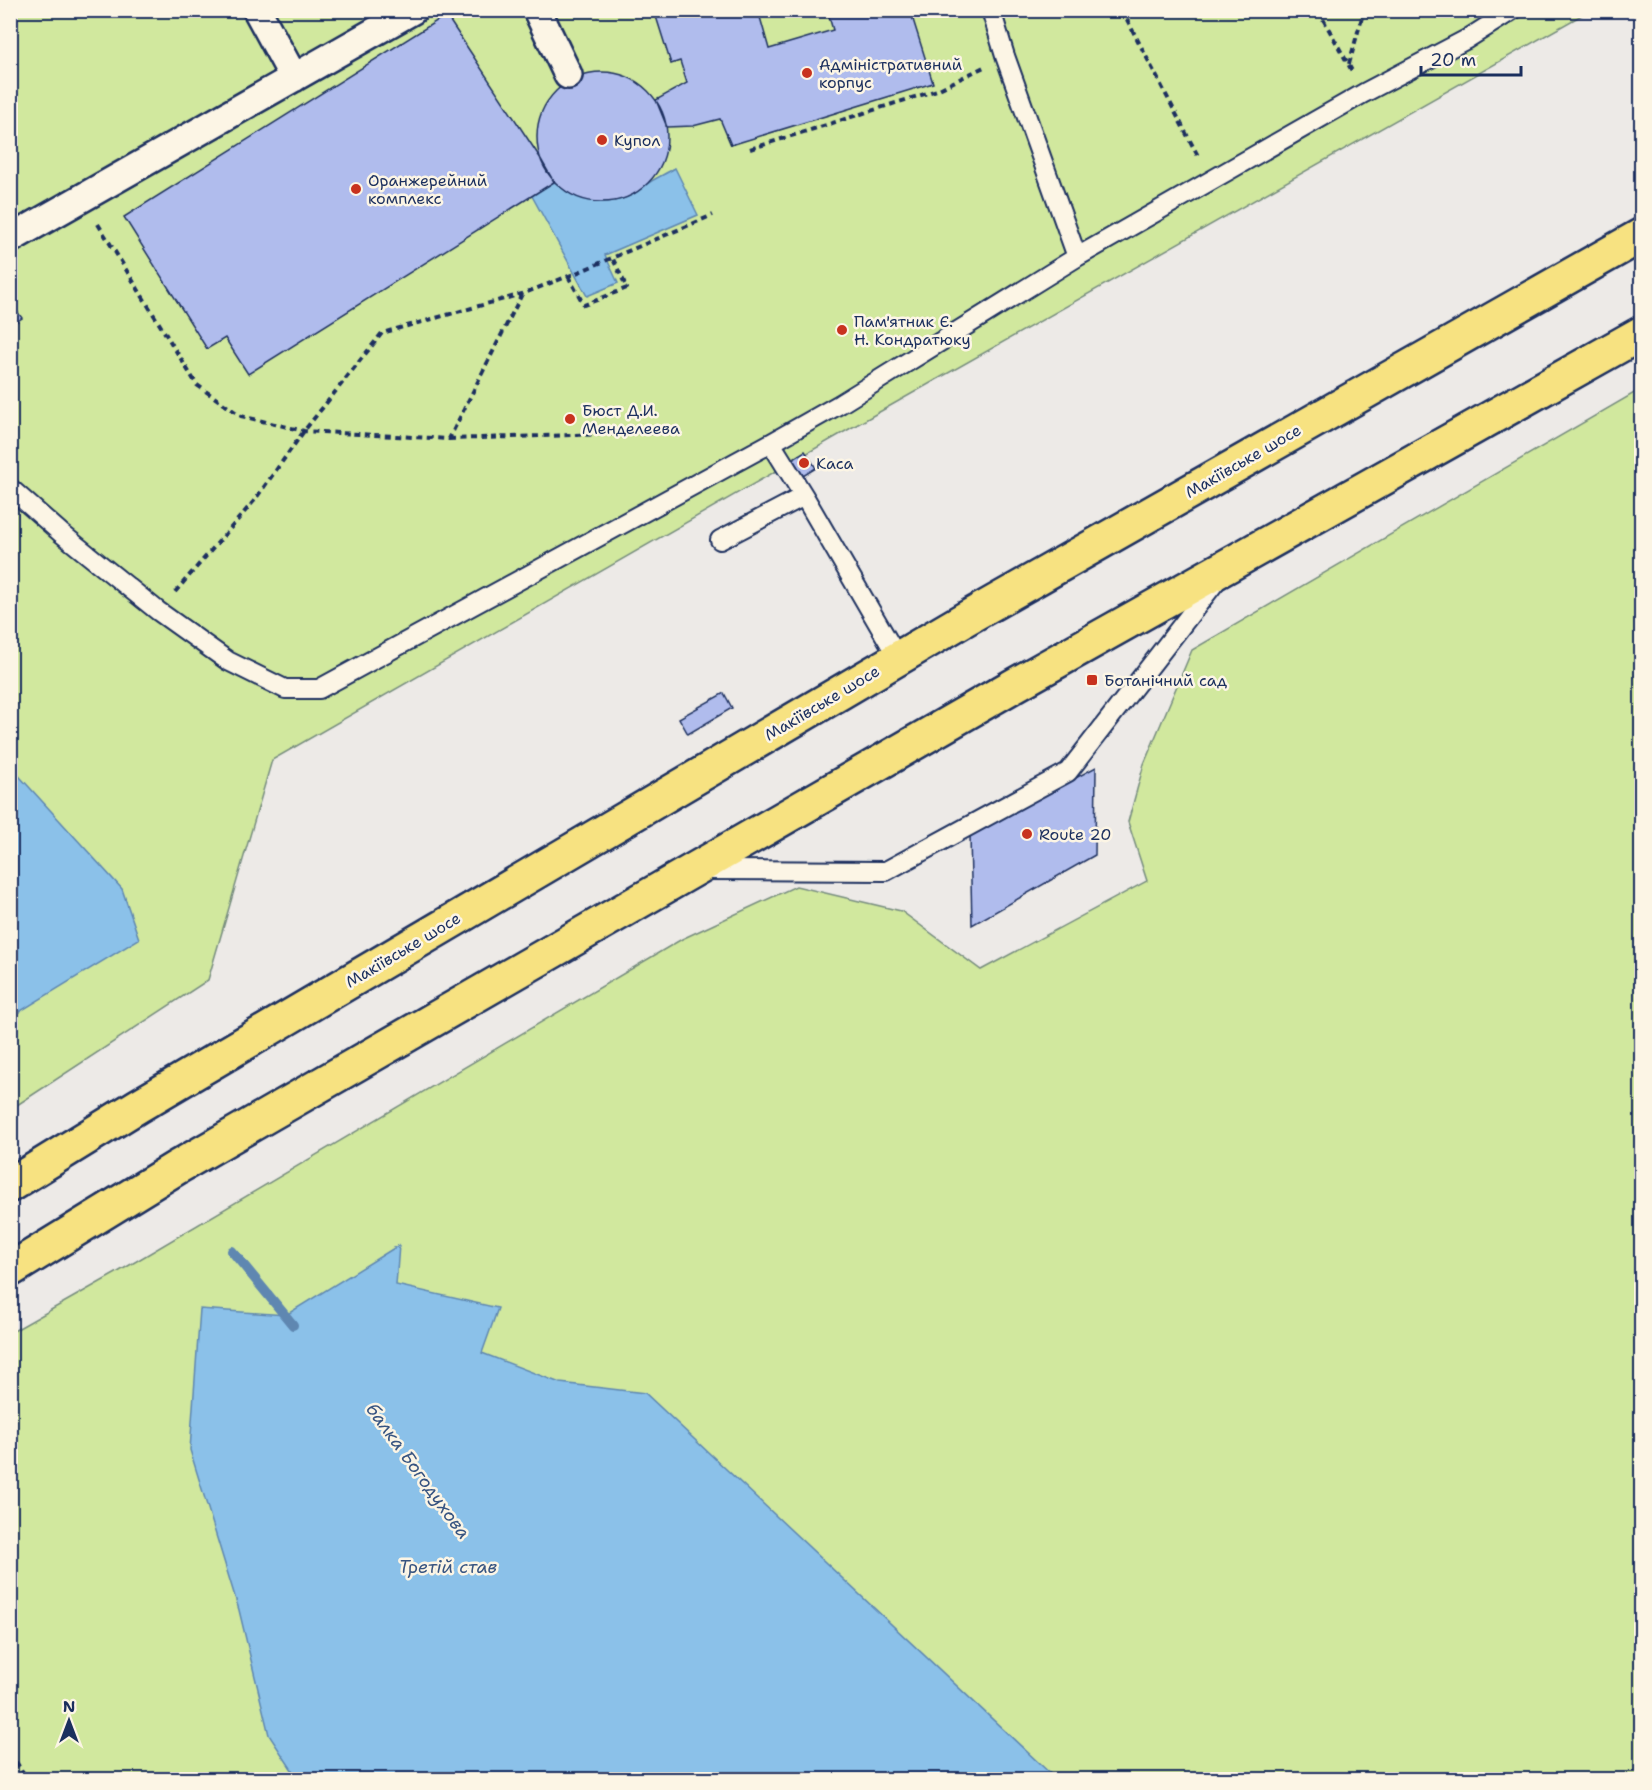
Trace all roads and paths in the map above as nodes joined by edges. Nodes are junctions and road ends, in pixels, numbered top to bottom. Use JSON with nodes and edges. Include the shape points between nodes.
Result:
{"nodes":[{"id":1,"x":257,"y":10,"type":"edge"},
{"id":2,"x":413,"y":10,"type":"edge"},
{"id":3,"x":537,"y":10,"type":"edge"},
{"id":4,"x":991,"y":10,"type":"edge"},
{"id":5,"x":1122,"y":10,"type":"edge"},
{"id":6,"x":1318,"y":10,"type":"edge"},
{"id":7,"x":1364,"y":10,"type":"edge"},
{"id":8,"x":1513,"y":10,"type":"edge"},
{"id":9,"x":1005,"y":56,"type":"junction"},
{"id":10,"x":1348,"y":65,"type":"junction"},
{"id":11,"x":568,"y":75,"type":"dead end"},
{"id":12,"x":294,"y":78,"type":"junction"},
{"id":13,"x":1364,"y":93,"type":"junction"},
{"id":14,"x":750,"y":149,"type":"dead end"},
{"id":15,"x":1211,"y":180,"type":"junction"},
{"id":16,"x":82,"y":198,"type":"junction"},
{"id":17,"x":713,"y":215,"type":"dead end"},
{"id":18,"x":1641,"y":236,"type":"edge"},
{"id":19,"x":10,"y":239,"type":"edge"},
{"id":20,"x":612,"y":257,"type":"junction"},
{"id":21,"x":1077,"y":257,"type":"junction"},
{"id":22,"x":568,"y":276,"type":"junction"},
{"id":23,"x":522,"y":294,"type":"junction"},
{"id":24,"x":1641,"y":333,"type":"edge"},
{"id":25,"x":304,"y":431,"type":"junction"},
{"id":26,"x":668,"y":432,"type":"dead end"},
{"id":27,"x":449,"y":439,"type":"junction"},
{"id":28,"x":771,"y":443,"type":"junction"},
{"id":29,"x":10,"y":488,"type":"edge"},
{"id":30,"x":804,"y":496,"type":"junction"},
{"id":31,"x":720,"y":540,"type":"dead end"},
{"id":32,"x":1228,"y":566,"type":"junction"},
{"id":33,"x":158,"y":611,"type":"junction"},
{"id":34,"x":898,"y":658,"type":"junction"},
{"id":35,"x":693,"y":870,"type":"junction"},
{"id":36,"x":10,"y":1185,"type":"edge"},
{"id":37,"x":10,"y":1270,"type":"edge"},
{"id":38,"x":10,"y":1753,"type":"edge"},
{"id":39,"x":28,"y":1779,"type":"edge"}],
"edges":[{"from":1,"to":12,"type":"street"},
{"from":2,"to":12,"type":"street"},
{"from":3,"to":11,"type":"street"},
{"from":4,"to":9,"type":"lane"},
{"from":5,"to":15,"type":"path"},
{"from":6,"to":10,"type":"path"},
{"from":7,"to":10,"type":"path"},
{"from":8,"to":13,"type":"lane"},
{"from":9,"to":14,"type":"path","via":[[936,90]]},
{"from":9,"to":21,"type":"lane"},
{"from":10,"to":13,"type":"path"},
{"from":12,"to":16,"type":"street"},
{"from":13,"to":15,"type":"lane"},
{"from":15,"to":21,"type":"lane"},
{"from":16,"to":19,"type":"street"},
{"from":16,"to":25,"type":"path","via":[[197,385],[241,416]]},
{"from":17,"to":20,"type":"path"},
{"from":18,"to":34,"type":"main road","name":"Макіївське шосе"},
{"from":20,"to":22,"type":"path"},
{"from":20,"to":22,"type":"path","via":[[627,288],[584,305]]},
{"from":21,"to":28,"type":"lane"},
{"from":22,"to":23,"type":"path"},
{"from":23,"to":25,"type":"path","via":[[382,333]]},
{"from":23,"to":27,"type":"path"},
{"from":24,"to":32,"type":"main road"},
{"from":25,"to":27,"type":"path"},
{"from":25,"to":33,"type":"path","via":[[254,501]]},
{"from":26,"to":27,"type":"path"},
{"from":28,"to":30,"type":"lane"},
{"from":28,"to":33,"type":"lane","via":[[319,689],[285,689],[228,661]]},
{"from":29,"to":33,"type":"lane"},
{"from":30,"to":31,"type":"lane"},
{"from":30,"to":34,"type":"lane"},
{"from":32,"to":35,"type":"main road"},
{"from":32,"to":35,"type":"lane","via":[[1068,772],[886,871]]},
{"from":34,"to":36,"type":"main road","name":"Макіївське шосе"},
{"from":35,"to":37,"type":"main road","via":[[177,1168]]},
{"from":38,"to":39,"type":"path"}]}
